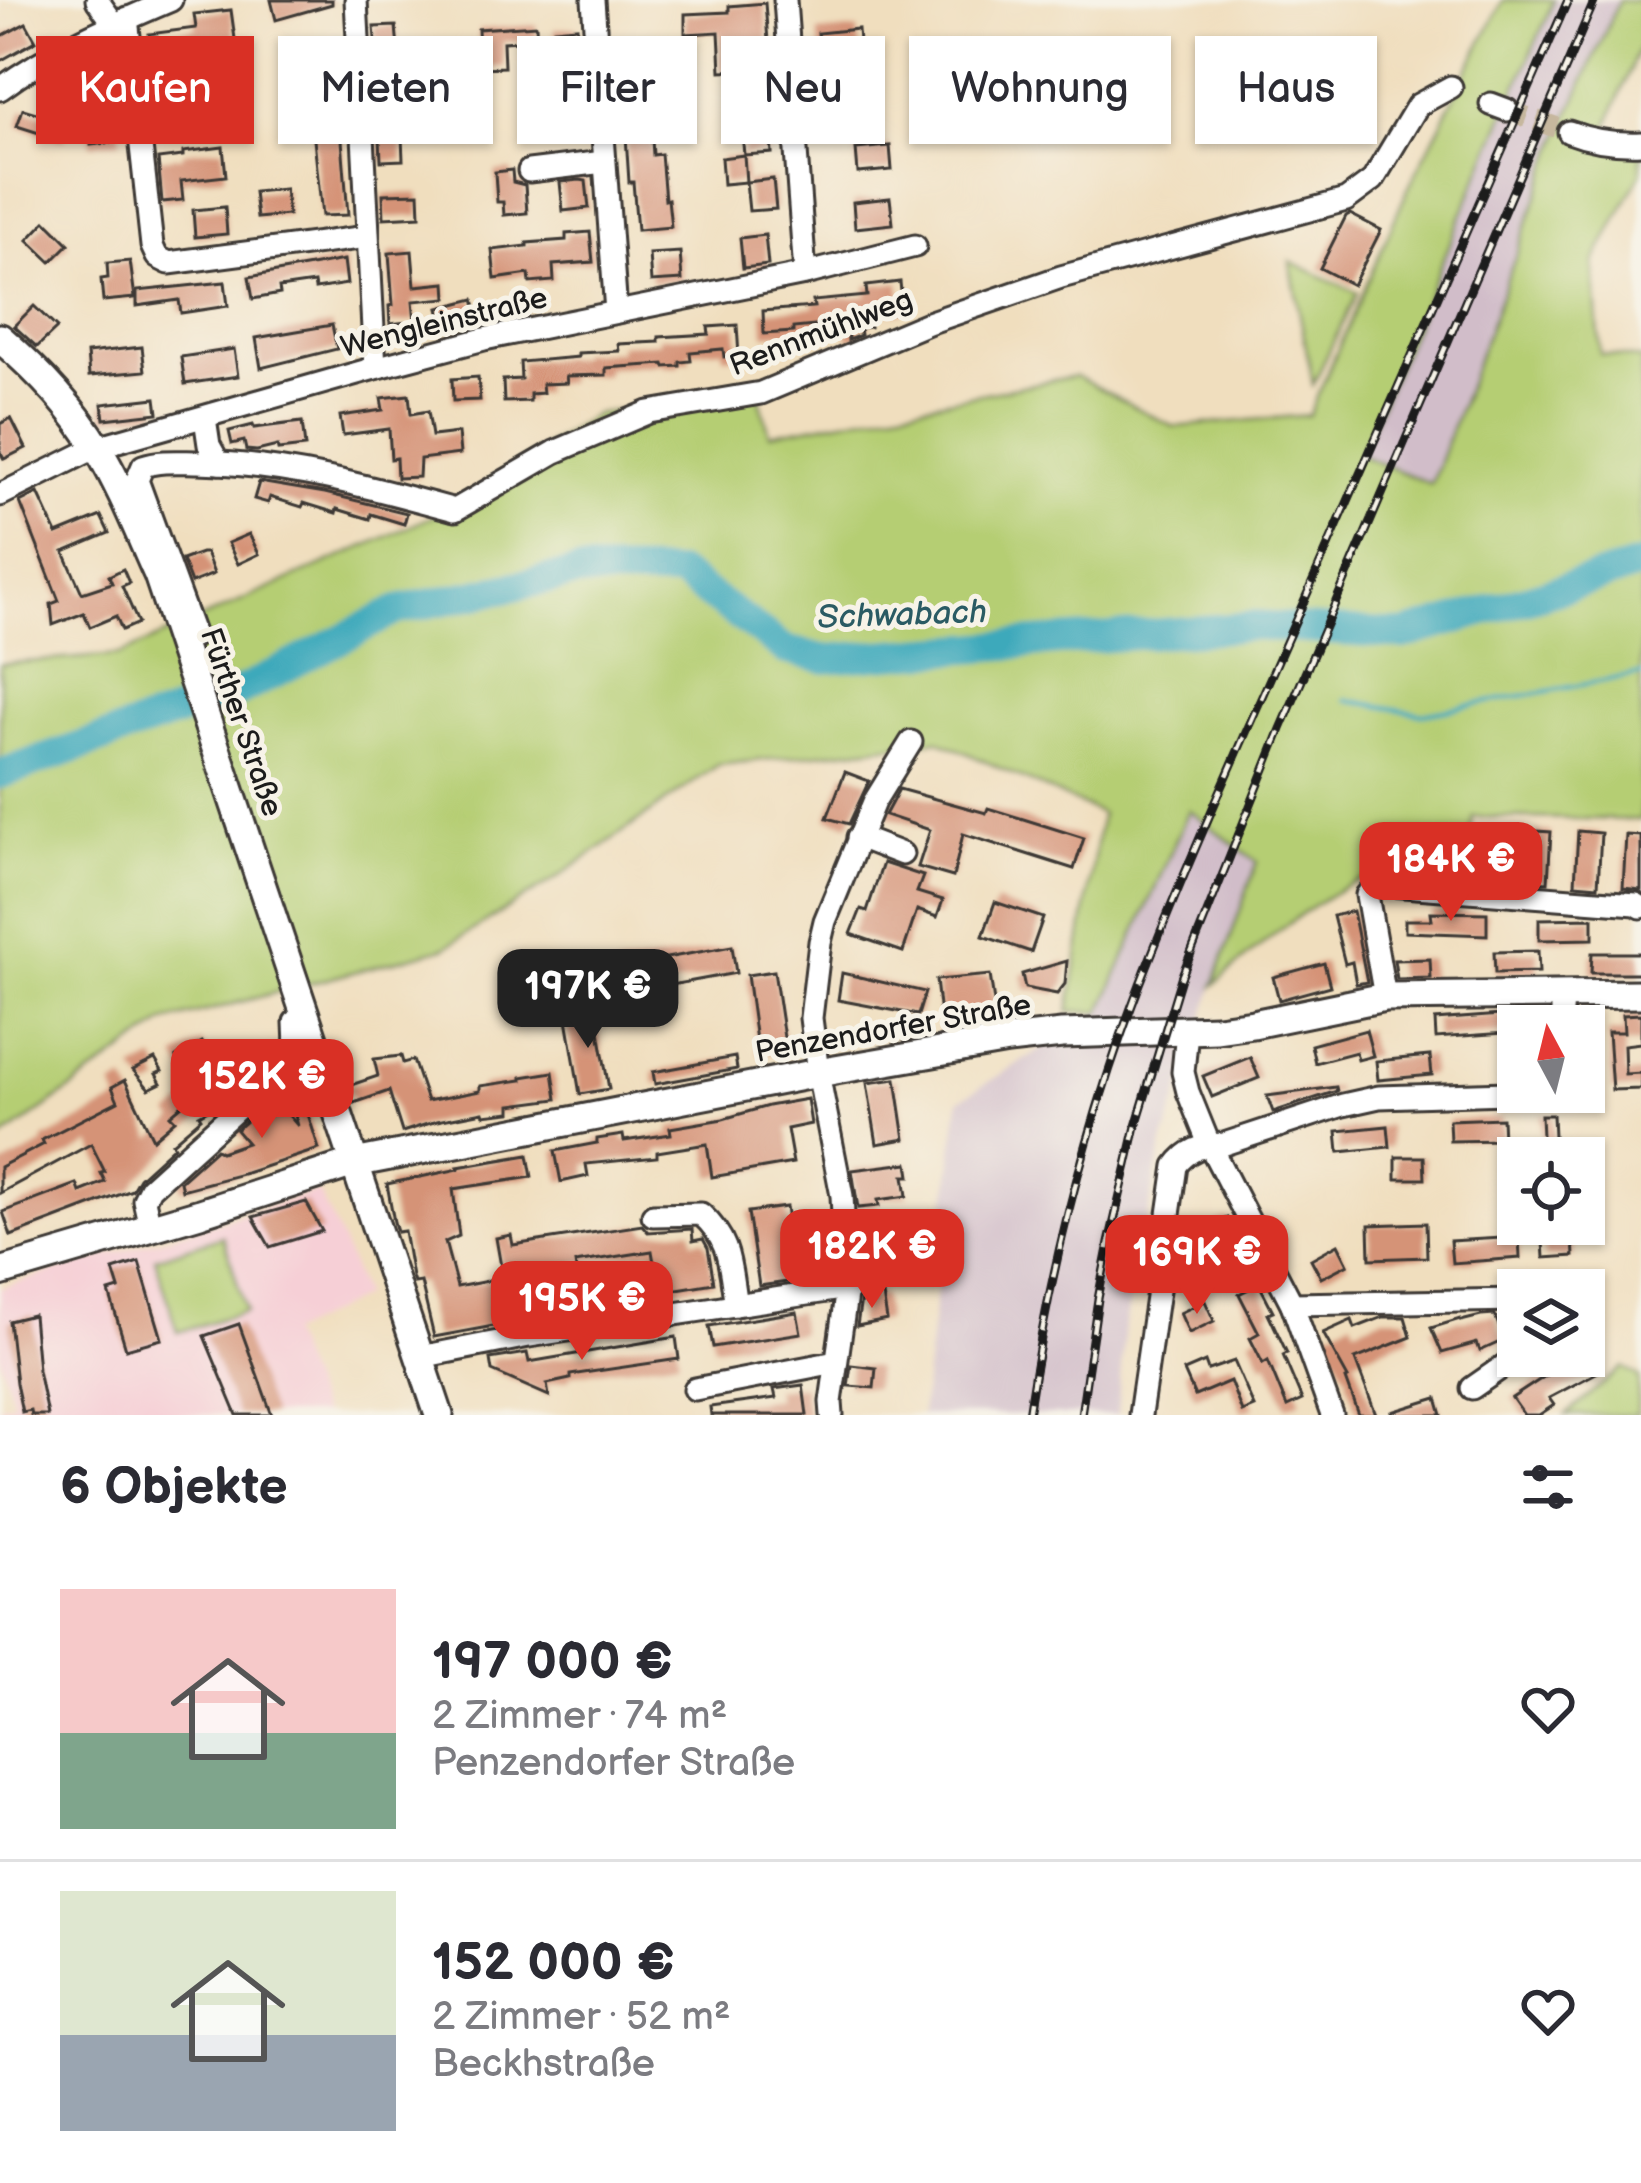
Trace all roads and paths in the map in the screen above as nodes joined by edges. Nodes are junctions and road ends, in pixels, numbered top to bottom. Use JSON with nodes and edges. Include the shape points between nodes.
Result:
{"nodes":[{"id":1,"x":97,"y":0,"type":"edge"},
{"id":2,"x":171,"y":0,"type":"edge"},
{"id":3,"x":356,"y":0,"type":"edge"},
{"id":4,"x":592,"y":0,"type":"edge"},
{"id":5,"x":785,"y":0,"type":"edge"},
{"id":6,"x":121,"y":21,"type":"junction"},
{"id":7,"x":1451,"y":87,"type":"dead end"},
{"id":8,"x":0,"y":89,"type":"edge"},
{"id":9,"x":1569,"y":132,"type":"tunnel mouth"},
{"id":10,"x":1641,"y":143,"type":"edge"},
{"id":11,"x":604,"y":162,"type":"junction"},
{"id":12,"x":529,"y":171,"type":"dead end"},
{"id":13,"x":367,"y":237,"type":"junction"},
{"id":14,"x":915,"y":246,"type":"dead end"},
{"id":15,"x":806,"y":274,"type":"junction"},
{"id":16,"x":616,"y":312,"type":"junction"},
{"id":17,"x":0,"y":338,"type":"edge"},
{"id":18,"x":375,"y":368,"type":"junction"},
{"id":19,"x":205,"y":418,"type":"junction"},
{"id":20,"x":97,"y":447,"type":"junction"},
{"id":21,"x":219,"y":463,"type":"junction"},
{"id":22,"x":0,"y":495,"type":"edge"},
{"id":23,"x":194,"y":636,"type":"dead end"},
{"id":24,"x":911,"y":742,"type":"dead end"},
{"id":25,"x":858,"y":837,"type":"junction"},
{"id":26,"x":902,"y":854,"type":"dead end"},
{"id":27,"x":1641,"y":907,"type":"edge"},
{"id":28,"x":1641,"y":994,"type":"edge"},
{"id":29,"x":1385,"y":997,"type":"junction"},
{"id":30,"x":1563,"y":997,"type":"junction"},
{"id":31,"x":1563,"y":1005,"type":"edge"},
{"id":32,"x":295,"y":1022,"type":"dead end"},
{"id":33,"x":1187,"y":1031,"type":"junction"},
{"id":34,"x":818,"y":1073,"type":"junction"},
{"id":35,"x":1497,"y":1093,"type":"edge"},
{"id":36,"x":1208,"y":1144,"type":"junction"},
{"id":37,"x":354,"y":1163,"type":"junction"},
{"id":38,"x":653,"y":1215,"type":"dead end"},
{"id":39,"x":150,"y":1227,"type":"junction"},
{"id":40,"x":0,"y":1271,"type":"edge"},
{"id":41,"x":847,"y":1288,"type":"junction"},
{"id":42,"x":1497,"y":1300,"type":"edge"},
{"id":43,"x":1292,"y":1304,"type":"junction"},
{"id":44,"x":736,"y":1305,"type":"junction"},
{"id":45,"x":420,"y":1358,"type":"junction"},
{"id":46,"x":836,"y":1362,"type":"junction"},
{"id":47,"x":1497,"y":1371,"type":"edge"},
{"id":48,"x":1472,"y":1388,"type":"dead end"},
{"id":49,"x":695,"y":1389,"type":"dead end"},
{"id":50,"x":439,"y":1415,"type":"edge"},
{"id":51,"x":832,"y":1415,"type":"edge"},
{"id":52,"x":1140,"y":1415,"type":"edge"},
{"id":53,"x":1331,"y":1415,"type":"edge"}],
"edges":[{"from":1,"to":6,"type":"street"},
{"from":2,"to":6,"type":"street"},
{"from":3,"to":13,"type":"street"},
{"from":4,"to":11,"type":"street"},
{"from":5,"to":15,"type":"street"},
{"from":6,"to":8,"type":"street"},
{"from":6,"to":13,"type":"street","via":[[157,257],[169,263]]},
{"from":7,"to":21,"type":"street","name":"Rennmühlweg","via":[[1418,106],[1373,180],[1346,200],[1061,277],[761,394],[649,412],[556,452],[455,510],[327,476]]},
{"from":9,"to":10,"type":"street"},
{"from":11,"to":12,"type":"street"},
{"from":11,"to":16,"type":"street"},
{"from":13,"to":18,"type":"street"},
{"from":14,"to":15,"type":"street","name":"Wengleinstraße"},
{"from":15,"to":16,"type":"street","name":"Wengleinstraße"},
{"from":16,"to":18,"type":"street","name":"Wengleinstraße"},
{"from":17,"to":20,"type":"main road","name":"Fürther Straße"},
{"from":18,"to":19,"type":"street","name":"Wengleinstraße"},
{"from":19,"to":20,"type":"street","name":"Wengleinstraße"},
{"from":19,"to":21,"type":"street"},
{"from":20,"to":22,"type":"street","name":"Wengleinstraße"},
{"from":20,"to":37,"type":"main road","name":"Fürther Straße","via":[[158,575]]},
{"from":21,"to":23,"type":"street","name":"Rennmühlweg","via":[[153,462],[138,472]]},
{"from":24,"to":25,"type":"street"},
{"from":25,"to":26,"type":"street"},
{"from":25,"to":34,"type":"street","via":[[820,942],[811,1018]]},
{"from":27,"to":29,"type":"street","via":[[1377,884],[1367,896]]},
{"from":28,"to":30,"type":"main road","name":"Penzendorfer Straße"},
{"from":29,"to":30,"type":"main road","name":"Penzendorfer Straße"},
{"from":29,"to":33,"type":"main road","name":"Penzendorfer Straße"},
{"from":30,"to":31,"type":"street"},
{"from":32,"to":39,"type":"street","via":[[290,1062],[150,1188]]},
{"from":33,"to":34,"type":"main road","name":"Penzendorfer Straße","via":[[1038,1036]]},
{"from":33,"to":36,"type":"street","via":[[1183,1072]]},
{"from":34,"to":37,"type":"main road","name":"Penzendorfer Straße"},
{"from":34,"to":41,"type":"street","via":[[842,1196]]},
{"from":35,"to":36,"type":"street","via":[[1379,1097]]},
{"from":36,"to":43,"type":"street"},
{"from":36,"to":52,"type":"street","via":[[1176,1166]]},
{"from":37,"to":39,"type":"main road","name":"Penzendorfer Straße"},
{"from":37,"to":45,"type":"main road","name":"Fürther Straße"},
{"from":38,"to":44,"type":"street","via":[[700,1214],[715,1227],[726,1244]]},
{"from":39,"to":40,"type":"main road","name":"Penzendorfer Straße"},
{"from":41,"to":44,"type":"street"},
{"from":41,"to":46,"type":"street"},
{"from":42,"to":43,"type":"street"},
{"from":43,"to":53,"type":"street"},
{"from":44,"to":45,"type":"street"},
{"from":45,"to":50,"type":"main road","name":"Fürther Straße"},
{"from":46,"to":49,"type":"street"},
{"from":46,"to":51,"type":"street"},
{"from":47,"to":48,"type":"street"}]}
